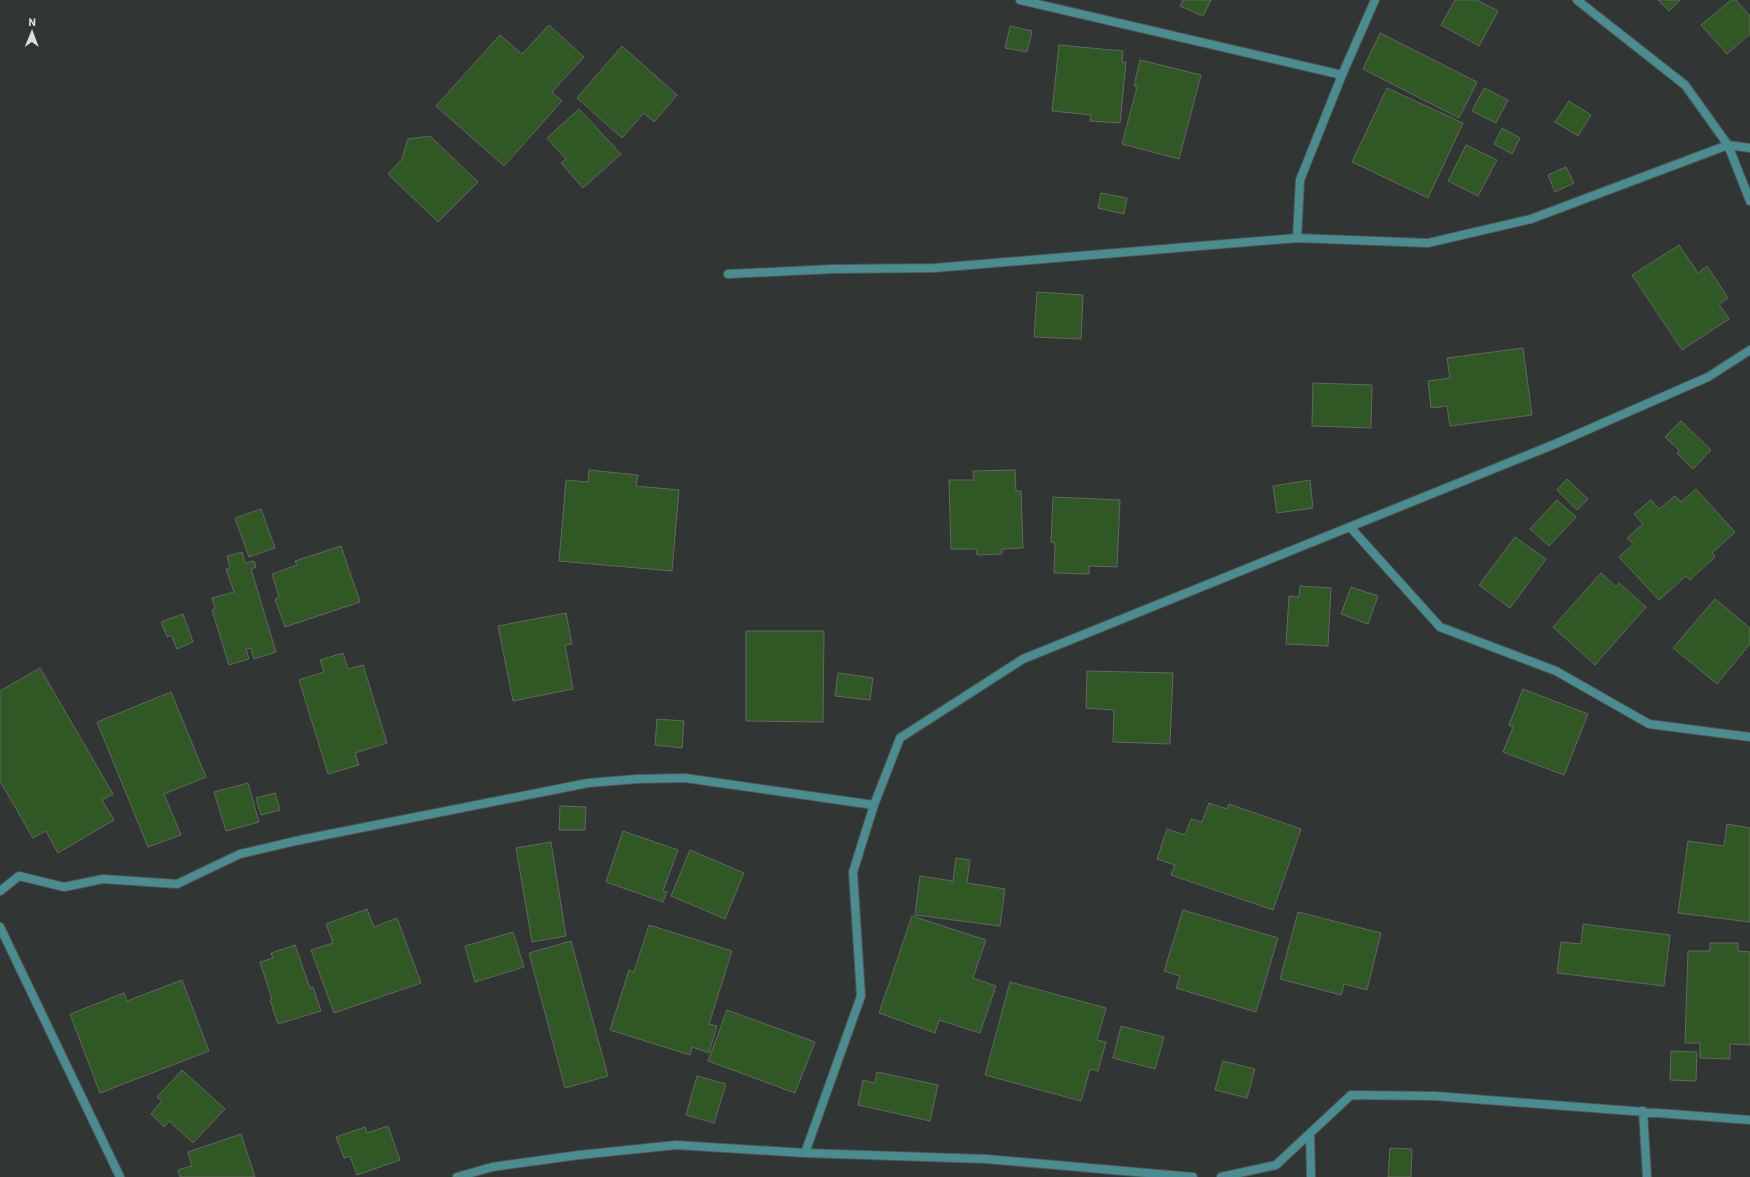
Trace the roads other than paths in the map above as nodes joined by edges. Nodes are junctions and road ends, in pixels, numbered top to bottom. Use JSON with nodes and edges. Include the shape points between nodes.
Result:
{"nodes":[{"id":1,"x":1020,"y":0,"type":"edge"},
{"id":2,"x":1375,"y":0,"type":"edge"},
{"id":3,"x":1577,"y":0,"type":"edge"},
{"id":4,"x":1342,"y":75,"type":"junction"},
{"id":5,"x":1728,"y":145,"type":"junction"},
{"id":6,"x":1750,"y":148,"type":"edge"},
{"id":7,"x":1750,"y":201,"type":"edge"},
{"id":8,"x":1297,"y":238,"type":"junction"},
{"id":9,"x":728,"y":274,"type":"dead end"},
{"id":10,"x":1750,"y":350,"type":"edge"},
{"id":11,"x":1350,"y":527,"type":"junction"},
{"id":12,"x":1750,"y":737,"type":"edge"},
{"id":13,"x":874,"y":805,"type":"junction"},
{"id":14,"x":0,"y":891,"type":"edge"},
{"id":15,"x":0,"y":927,"type":"edge"},
{"id":16,"x":1643,"y":1111,"type":"junction"},
{"id":17,"x":1750,"y":1120,"type":"edge"},
{"id":18,"x":1310,"y":1133,"type":"junction"},
{"id":19,"x":805,"y":1153,"type":"junction"},
{"id":20,"x":120,"y":1177,"type":"edge"},
{"id":21,"x":458,"y":1177,"type":"edge"},
{"id":22,"x":1193,"y":1177,"type":"edge"},
{"id":23,"x":1221,"y":1177,"type":"edge"},
{"id":24,"x":1311,"y":1177,"type":"edge"},
{"id":25,"x":1647,"y":1177,"type":"edge"}],
"edges":[{"from":1,"to":4,"type":"street"},
{"from":2,"to":4,"type":"street"},
{"from":3,"to":5,"type":"street","via":[[1685,85]]},
{"from":4,"to":8,"type":"street","via":[[1300,180]]},
{"from":5,"to":6,"type":"street"},
{"from":5,"to":7,"type":"street"},
{"from":5,"to":8,"type":"street","via":[[1531,219],[1428,243]]},
{"from":8,"to":9,"type":"street","via":[[934,268]]},
{"from":10,"to":11,"type":"street","via":[[1708,376],[1555,444]]},
{"from":11,"to":12,"type":"street","via":[[1440,627],[1556,671],[1649,724]]},
{"from":11,"to":13,"type":"street","via":[[1023,659],[900,738]]},
{"from":13,"to":14,"type":"street","via":[[685,778],[595,782],[240,854],[177,884],[103,879],[64,887],[19,876]]},
{"from":13,"to":19,"type":"street","via":[[853,872],[861,996]]},
{"from":15,"to":20,"type":"street"},
{"from":16,"to":17,"type":"street"},
{"from":16,"to":18,"type":"street","via":[[1434,1096],[1351,1095]]},
{"from":16,"to":25,"type":"street"},
{"from":18,"to":23,"type":"street","via":[[1276,1165]]},
{"from":18,"to":24,"type":"street"},
{"from":19,"to":21,"type":"street","via":[[676,1145],[492,1167]]},
{"from":19,"to":22,"type":"street","via":[[986,1159]]}]}
